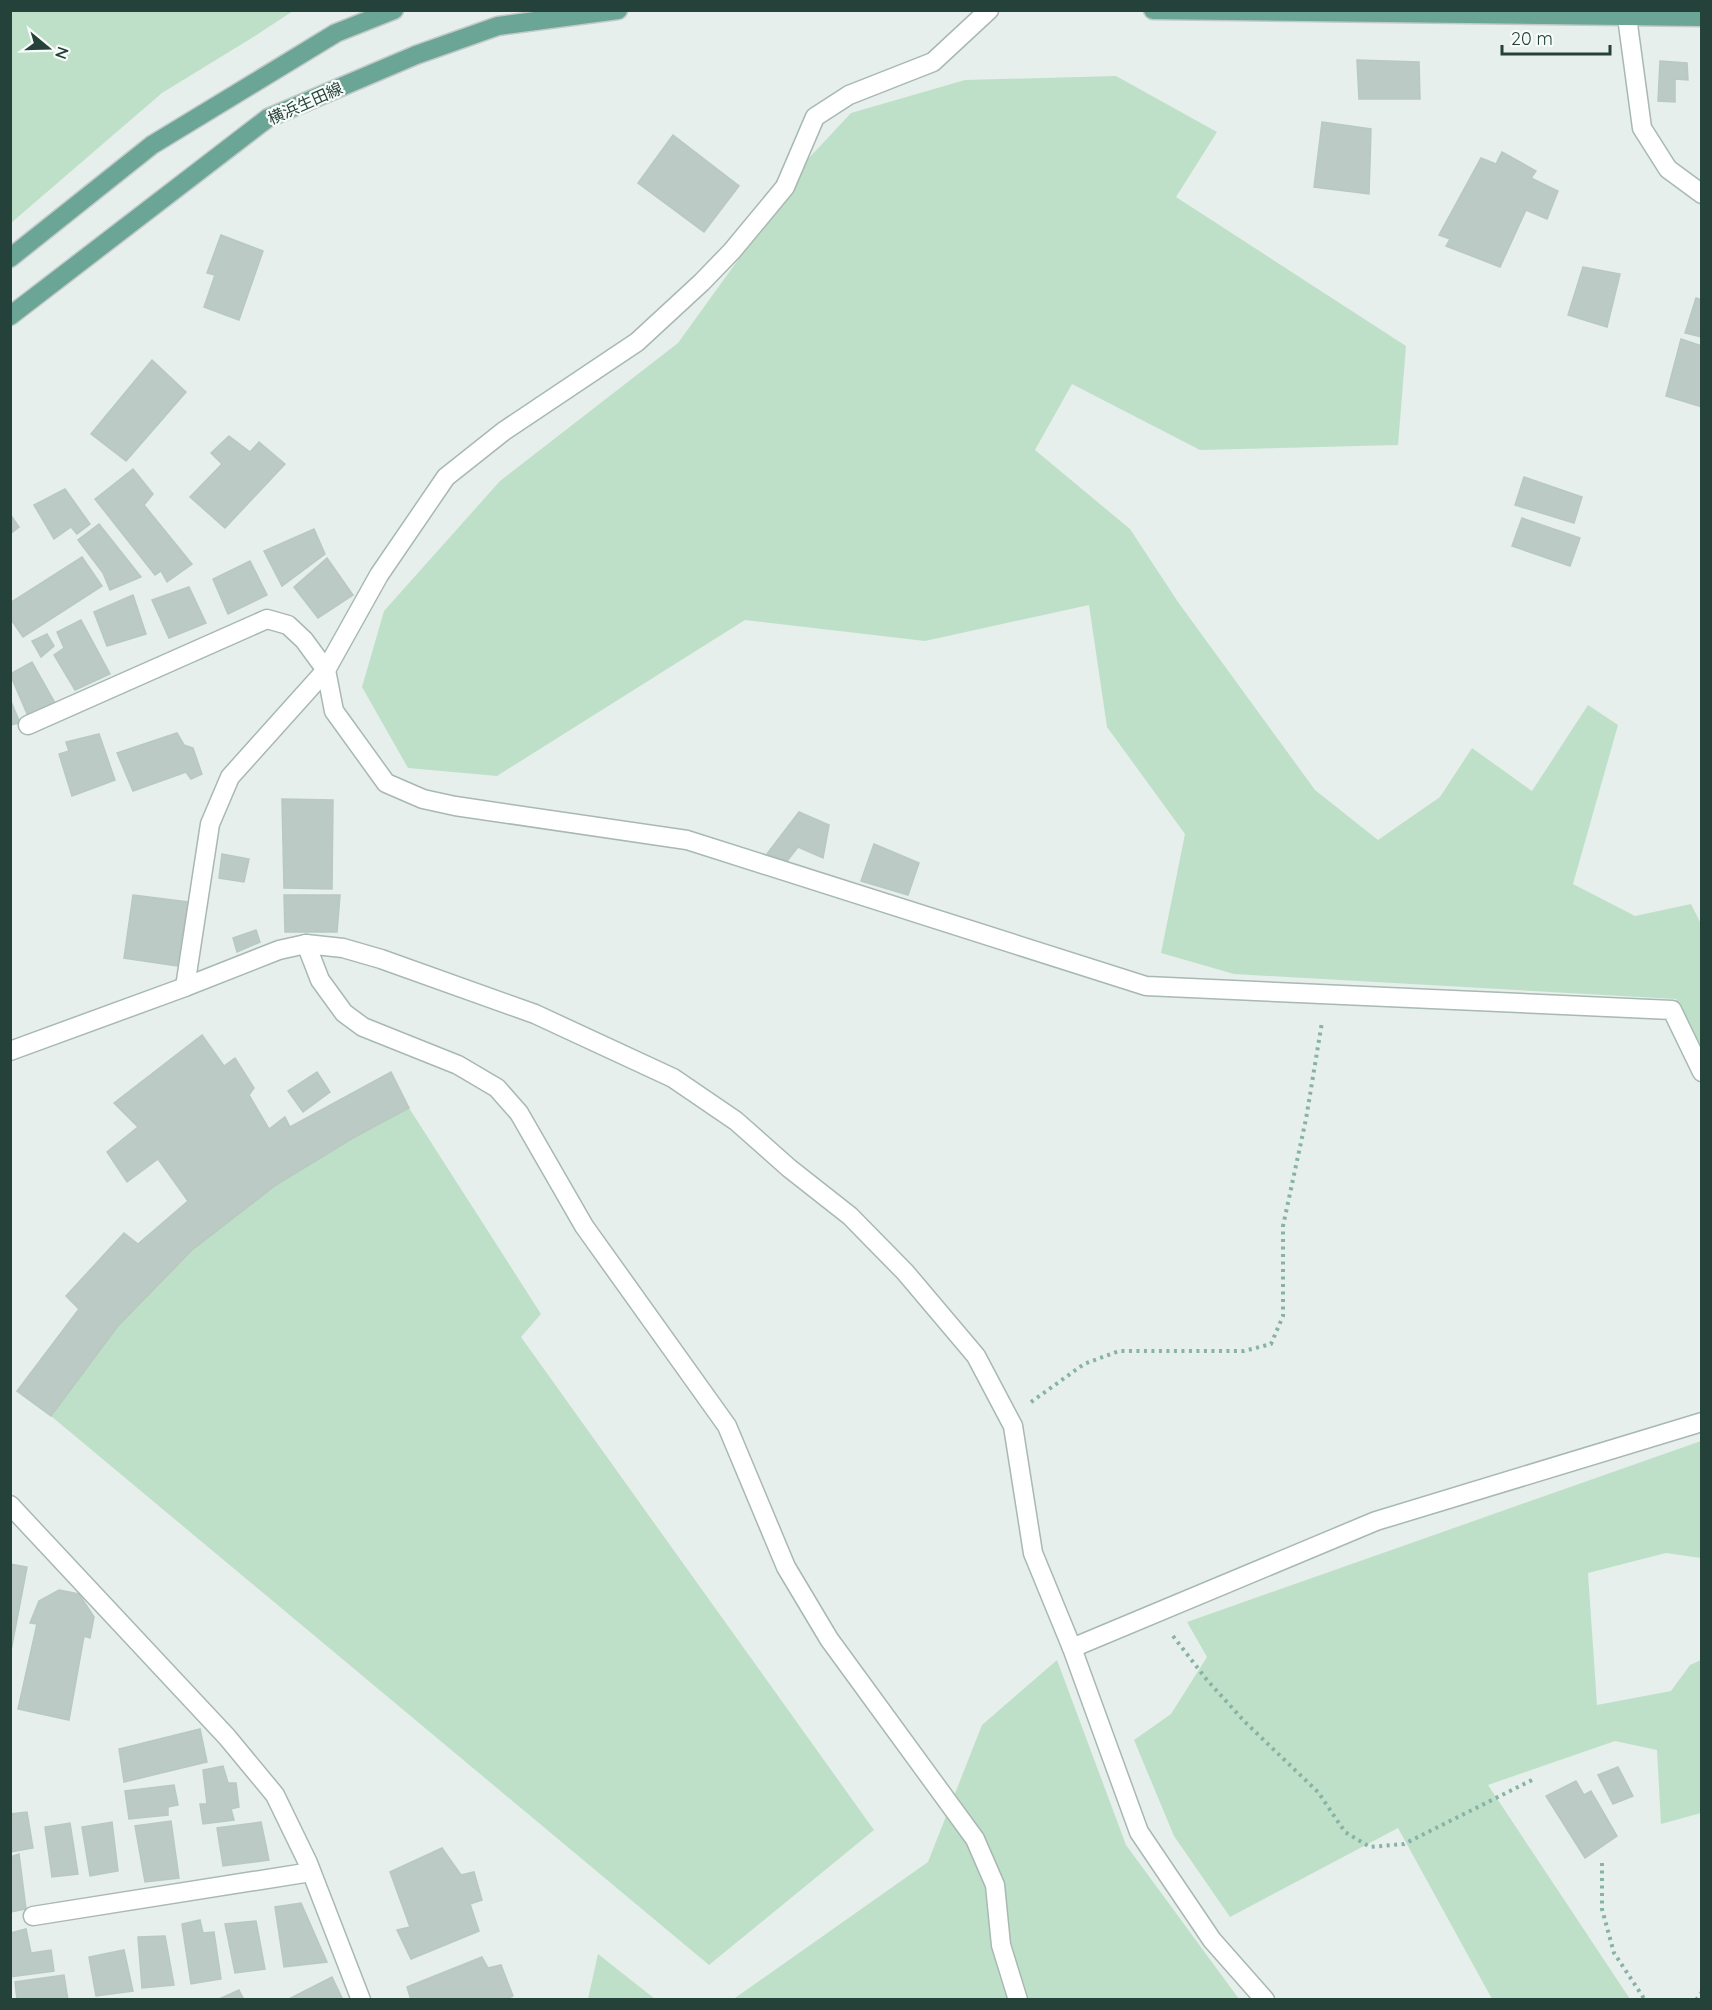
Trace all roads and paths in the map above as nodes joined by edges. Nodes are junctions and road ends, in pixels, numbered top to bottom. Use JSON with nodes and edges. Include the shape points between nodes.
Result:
{"nodes":[{"id":1,"x":394,"y":10,"type":"edge"},
{"id":2,"x":618,"y":10,"type":"edge"},
{"id":3,"x":989,"y":10,"type":"edge"},
{"id":4,"x":1153,"y":10,"type":"edge"},
{"id":5,"x":1701,"y":16,"type":"edge"},
{"id":6,"x":1627,"y":17,"type":"junction"},
{"id":7,"x":1701,"y":194,"type":"edge"},
{"id":8,"x":10,"y":258,"type":"edge"},
{"id":9,"x":10,"y":316,"type":"edge"},
{"id":10,"x":326,"y":670,"type":"junction"},
{"id":11,"x":28,"y":724,"type":"dead end"},
{"id":12,"x":306,"y":944,"type":"junction"},
{"id":13,"x":185,"y":987,"type":"junction"},
{"id":14,"x":1326,"y":995,"type":"junction"},
{"id":15,"x":10,"y":1051,"type":"edge"},
{"id":16,"x":1701,"y":1072,"type":"edge"},
{"id":17,"x":1701,"y":1422,"type":"edge"},
{"id":18,"x":1013,"y":1426,"type":"junction"},
{"id":19,"x":10,"y":1505,"type":"edge"},
{"id":20,"x":1155,"y":1613,"type":"junction"},
{"id":21,"x":1072,"y":1648,"type":"junction"},
{"id":22,"x":1532,"y":1780,"type":"dead end"},
{"id":23,"x":1602,"y":1863,"type":"dead end"},
{"id":24,"x":311,"y":1872,"type":"junction"},
{"id":25,"x":33,"y":1916,"type":"dead end"},
{"id":26,"x":1701,"y":1992,"type":"edge"},
{"id":27,"x":361,"y":2000,"type":"edge"},
{"id":28,"x":1018,"y":2000,"type":"edge"},
{"id":29,"x":1265,"y":2000,"type":"edge"},
{"id":30,"x":1645,"y":2000,"type":"edge"},
{"id":31,"x":1696,"y":2000,"type":"edge"}],
"edges":[{"from":1,"to":8,"type":"main road","via":[[336,33],[152,145]]},
{"from":2,"to":9,"type":"main road","name":"横浜生田線","via":[[498,26],[416,54],[268,118]]},
{"from":3,"to":10,"type":"street","via":[[933,62],[849,95],[815,117],[785,187],[702,282],[637,342],[504,431],[446,477],[379,575]]},
{"from":4,"to":6,"type":"main road"},
{"from":5,"to":6,"type":"main road"},
{"from":6,"to":7,"type":"street","via":[[1642,128],[1668,170]]},
{"from":10,"to":11,"type":"street","via":[[288,625],[267,619]]},
{"from":10,"to":13,"type":"street","via":[[230,777],[210,824]]},
{"from":10,"to":14,"type":"street","via":[[334,711],[386,783],[423,799],[687,840],[1146,986]]},
{"from":12,"to":13,"type":"street","via":[[279,950]]},
{"from":12,"to":18,"type":"street","via":[[343,948],[381,959],[535,1014],[691,1090],[736,1121],[850,1216],[905,1272],[976,1356]]},
{"from":12,"to":28,"type":"street","via":[[320,980],[344,1013],[363,1027],[458,1065],[497,1088],[519,1113],[584,1226],[727,1426],[786,1567],[829,1640],[975,1839],[995,1885],[1001,1945]]},
{"from":13,"to":15,"type":"street"},
{"from":14,"to":16,"type":"street","via":[[1672,1010]]},
{"from":14,"to":18,"type":"path","via":[[1306,1119],[1283,1226],[1282,1316],[1271,1344],[1244,1352],[1119,1351],[1084,1364],[1035,1398]]},
{"from":17,"to":20,"type":"street","via":[[1376,1521]]},
{"from":18,"to":21,"type":"street","via":[[1033,1553]]},
{"from":19,"to":24,"type":"street","via":[[227,1737],[275,1795]]},
{"from":20,"to":21,"type":"street"},
{"from":20,"to":22,"type":"path","via":[[1245,1722],[1318,1792],[1345,1832],[1370,1846],[1404,1844]]},
{"from":21,"to":29,"type":"street","via":[[1139,1833],[1212,1940]]},
{"from":23,"to":30,"type":"path","via":[[1602,1909],[1614,1953]]},
{"from":24,"to":25,"type":"street"},
{"from":24,"to":27,"type":"street"},
{"from":26,"to":31,"type":"path"}]}
